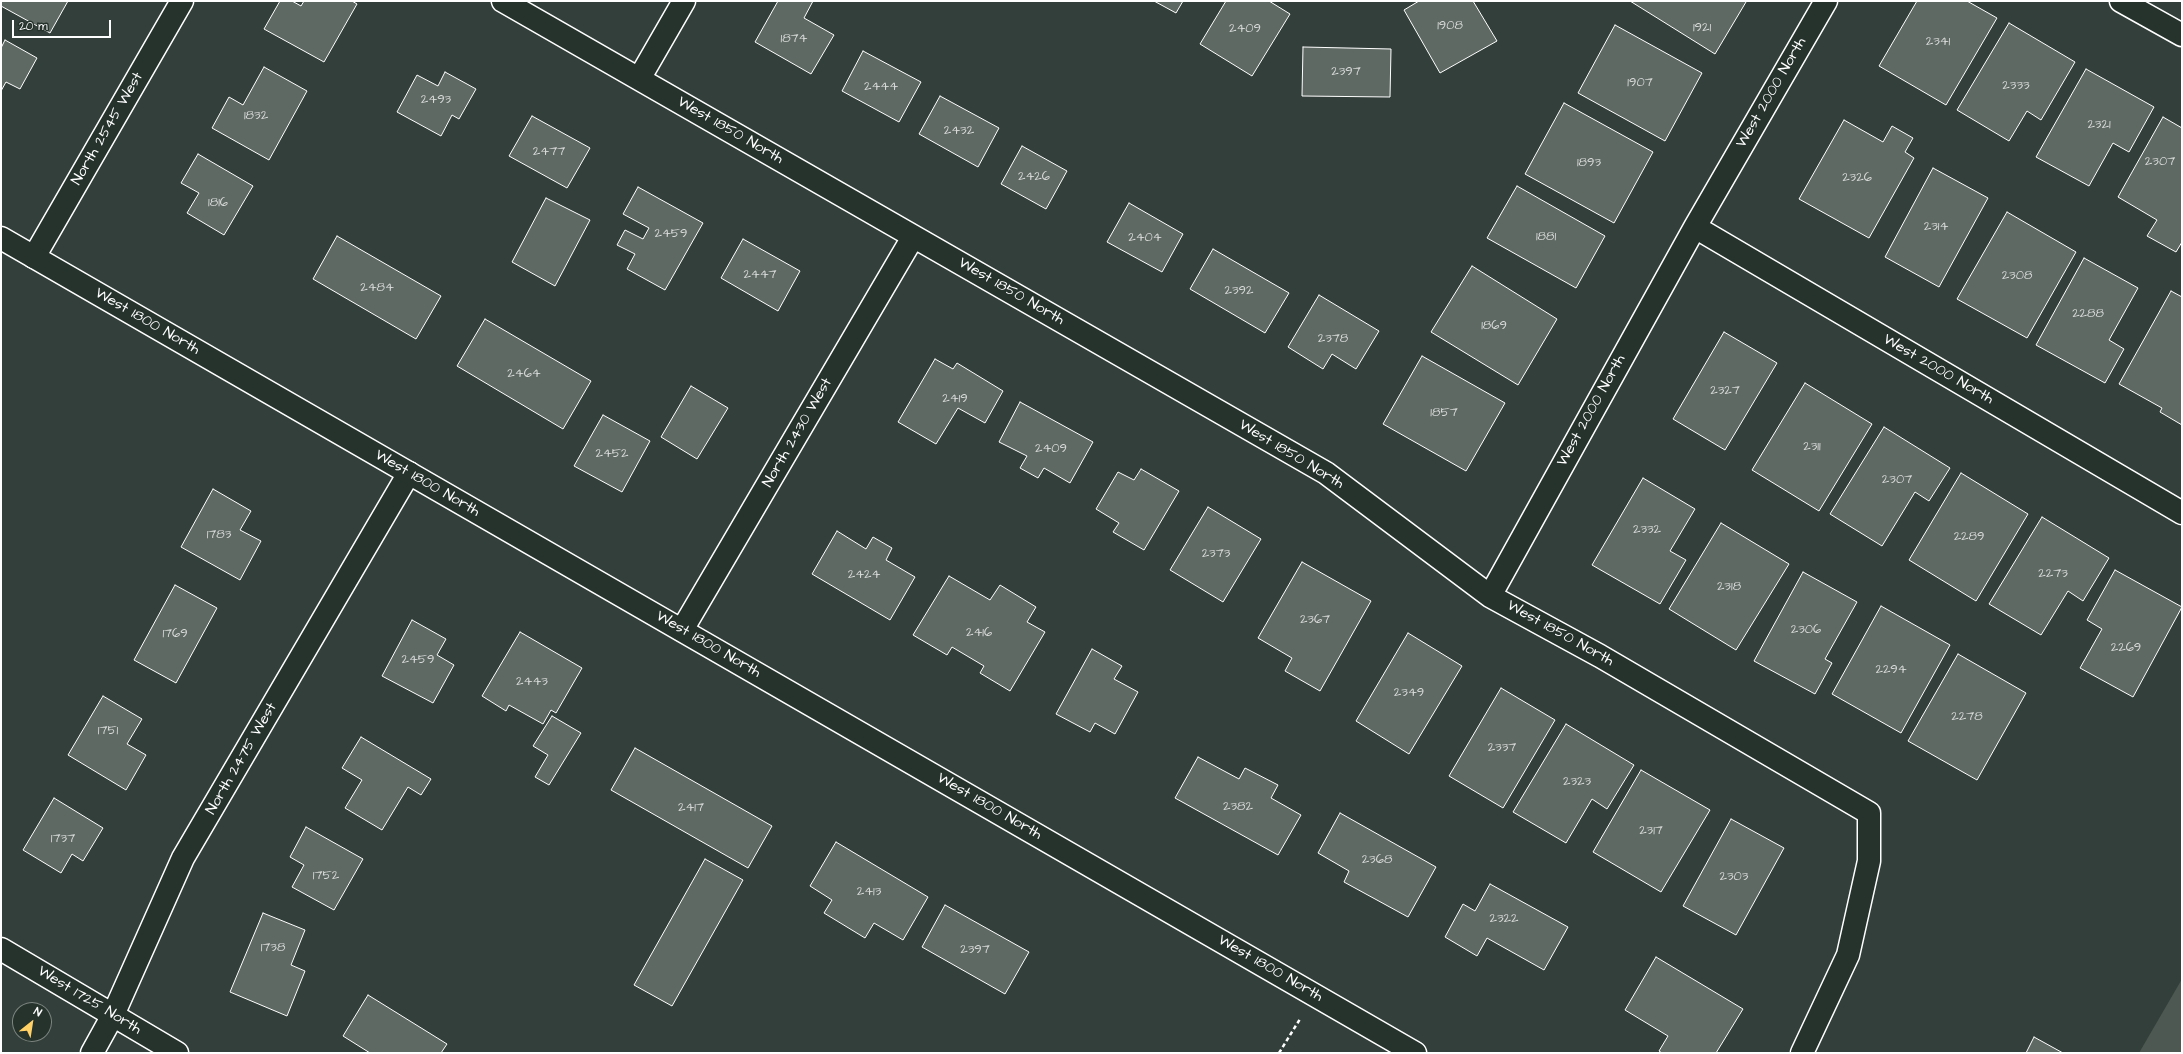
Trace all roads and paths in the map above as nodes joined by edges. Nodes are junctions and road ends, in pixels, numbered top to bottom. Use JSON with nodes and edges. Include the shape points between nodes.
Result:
{"nodes":[{"id":1,"x":182,"y":1,"type":"edge"},
{"id":2,"x":503,"y":1,"type":"edge"},
{"id":3,"x":684,"y":1,"type":"edge"},
{"id":4,"x":1826,"y":1,"type":"edge"},
{"id":5,"x":2121,"y":1,"type":"edge"},
{"id":6,"x":2182,"y":35,"type":"edge"},
{"id":7,"x":639,"y":79,"type":"junction"},
{"id":8,"x":1695,"y":227,"type":"junction"},
{"id":9,"x":913,"y":237,"type":"junction"},
{"id":10,"x":1,"y":238,"type":"edge"},
{"id":11,"x":34,"y":257,"type":"junction"},
{"id":12,"x":409,"y":474,"type":"junction"},
{"id":13,"x":2182,"y":513,"type":"edge"},
{"id":14,"x":1490,"y":596,"type":"junction"},
{"id":15,"x":682,"y":630,"type":"junction"},
{"id":16,"x":1,"y":949,"type":"edge"},
{"id":17,"x":1314,"y":995,"type":"junction"},
{"id":18,"x":113,"y":1015,"type":"junction"},
{"id":19,"x":92,"y":1053,"type":"edge"},
{"id":20,"x":177,"y":1053,"type":"edge"},
{"id":21,"x":1279,"y":1053,"type":"edge"},
{"id":22,"x":1416,"y":1053,"type":"edge"},
{"id":23,"x":1802,"y":1053,"type":"edge"}],
"edges":[{"from":1,"to":11,"type":"street","name":"North 2545 West"},
{"from":2,"to":7,"type":"street","name":"West 1850 North"},
{"from":3,"to":7,"type":"street"},
{"from":4,"to":8,"type":"street","name":"West 2000 North"},
{"from":5,"to":6,"type":"street"},
{"from":7,"to":9,"type":"street","name":"West 1850 North"},
{"from":8,"to":13,"type":"street","name":"West 2000 North"},
{"from":8,"to":14,"type":"street","name":"West 2000 North"},
{"from":9,"to":14,"type":"street","name":"West 1850 North","via":[[1326,473]]},
{"from":9,"to":15,"type":"street","name":"North 2430 West"},
{"from":10,"to":11,"type":"street","name":"West 1800 North"},
{"from":11,"to":12,"type":"street","name":"West 1800 North"},
{"from":12,"to":15,"type":"street","name":"West 1800 North"},
{"from":12,"to":18,"type":"street","name":"North 2475 West","via":[[183,858]]},
{"from":14,"to":23,"type":"street","name":"West 1850 North","via":[[1600,656],[1869,813],[1869,861],[1848,955]]},
{"from":15,"to":17,"type":"street","name":"West 1800 North"},
{"from":16,"to":18,"type":"street","name":"West 1725 North"},
{"from":17,"to":21,"type":"path"},
{"from":17,"to":22,"type":"street","name":"West 1800 North"},
{"from":18,"to":19,"type":"street","name":"North 2475 West"},
{"from":18,"to":20,"type":"street","name":"West 1725 North"}]}
